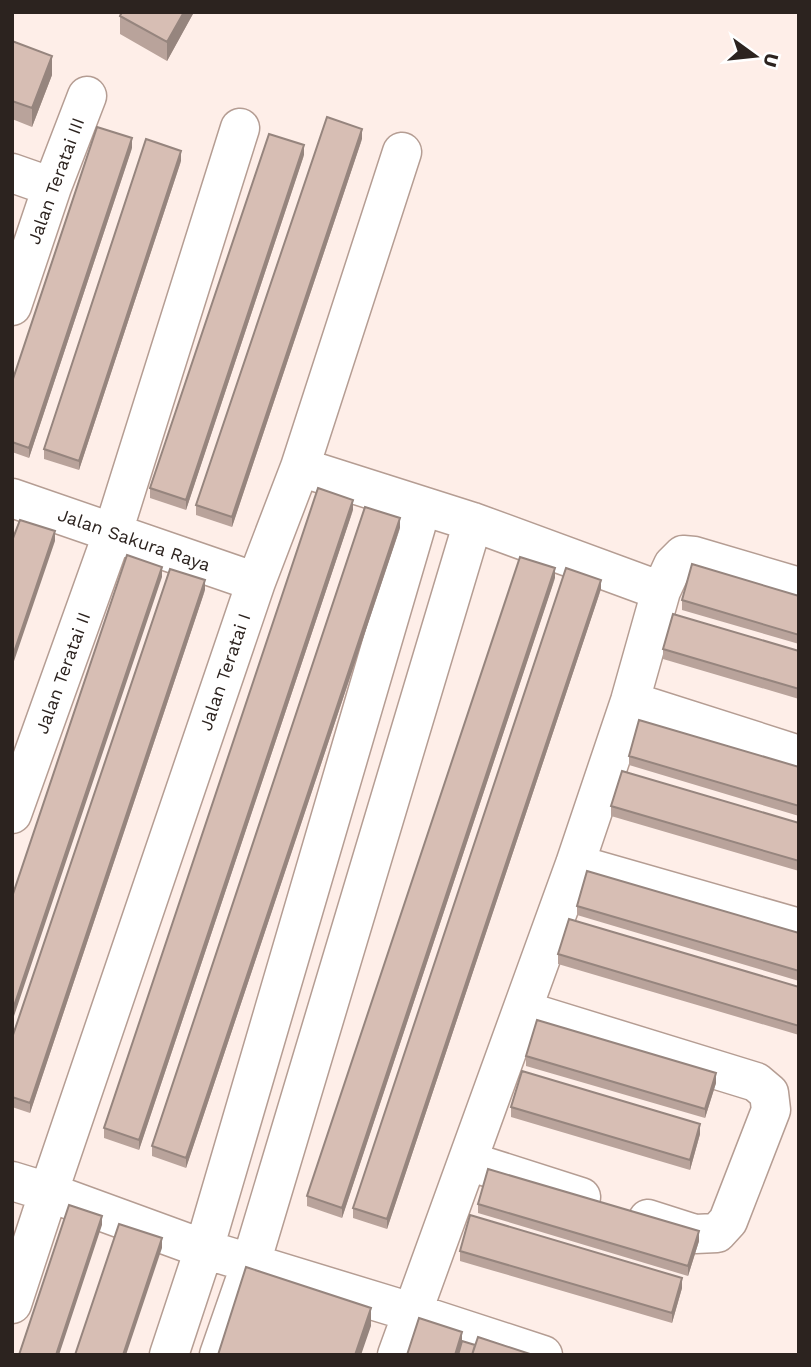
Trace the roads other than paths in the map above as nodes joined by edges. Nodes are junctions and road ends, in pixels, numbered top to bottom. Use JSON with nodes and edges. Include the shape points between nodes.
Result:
{"nodes":[{"id":1,"x":87,"y":96,"type":"dead end"},
{"id":2,"x":240,"y":128,"type":"dead end"},
{"id":3,"x":402,"y":152,"type":"dead end"},
{"id":4,"x":12,"y":173,"type":"edge"},
{"id":5,"x":52,"y":187,"type":"junction"},
{"id":6,"x":12,"y":306,"type":"edge"},
{"id":7,"x":300,"y":467,"type":"junction"},
{"id":8,"x":12,"y":498,"type":"edge"},
{"id":9,"x":422,"y":506,"type":"junction"},
{"id":10,"x":473,"y":522,"type":"junction"},
{"id":11,"x":113,"y":532,"type":"junction"},
{"id":12,"x":256,"y":582,"type":"junction"},
{"id":13,"x":799,"y":587,"type":"edge"},
{"id":14,"x":661,"y":592,"type":"junction"},
{"id":15,"x":630,"y":701,"type":"junction"},
{"id":16,"x":799,"y":755,"type":"edge"},
{"id":17,"x":12,"y":814,"type":"edge"},
{"id":18,"x":575,"y":864,"type":"junction"},
{"id":19,"x":799,"y":928,"type":"edge"},
{"id":20,"x":522,"y":1010,"type":"junction"},
{"id":21,"x":468,"y":1161,"type":"junction"},
{"id":22,"x":12,"y":1181,"type":"edge"},
{"id":23,"x":48,"y":1192,"type":"junction"},
{"id":24,"x":204,"y":1249,"type":"junction"},
{"id":25,"x":251,"y":1263,"type":"junction"},
{"id":26,"x":12,"y":1304,"type":"edge"},
{"id":27,"x":411,"y":1312,"type":"junction"},
{"id":28,"x":169,"y":1355,"type":"edge"},
{"id":29,"x":219,"y":1355,"type":"edge"},
{"id":30,"x":397,"y":1355,"type":"edge"},
{"id":31,"x":543,"y":1355,"type":"edge"}],
"edges":[{"from":1,"to":5,"type":"street","name":"Jalan Teratai III"},
{"from":2,"to":11,"type":"street","name":"Jalan Teratai II"},
{"from":3,"to":7,"type":"street","name":"Jalan Teratai I"},
{"from":4,"to":5,"type":"street"},
{"from":5,"to":6,"type":"street","name":"Jalan Teratai III"},
{"from":7,"to":9,"type":"street"},
{"from":7,"to":12,"type":"street","name":"Jalan Teratai I"},
{"from":8,"to":11,"type":"street","name":"Jalan Sakura Raya"},
{"from":9,"to":10,"type":"street"},
{"from":9,"to":24,"type":"street"},
{"from":10,"to":14,"type":"street"},
{"from":10,"to":25,"type":"street"},
{"from":11,"to":12,"type":"street","name":"Jalan Sakura Raya"},
{"from":11,"to":17,"type":"street","name":"Jalan Teratai II"},
{"from":12,"to":23,"type":"street","name":"Jalan Teratai I"},
{"from":13,"to":14,"type":"street","via":[[683,555]]},
{"from":14,"to":15,"type":"street"},
{"from":15,"to":16,"type":"street"},
{"from":15,"to":18,"type":"street"},
{"from":18,"to":19,"type":"street"},
{"from":18,"to":20,"type":"street"},
{"from":20,"to":21,"type":"street"},
{"from":20,"to":21,"type":"street","via":[[756,1082],[769,1093],[771,1110],[727,1221],[717,1233],[695,1234]]},
{"from":21,"to":27,"type":"street"},
{"from":22,"to":23,"type":"street"},
{"from":23,"to":24,"type":"street"},
{"from":23,"to":26,"type":"street","name":"Jalan Teratai I"},
{"from":24,"to":25,"type":"street"},
{"from":24,"to":28,"type":"street"},
{"from":25,"to":27,"type":"street"},
{"from":25,"to":29,"type":"street"},
{"from":27,"to":30,"type":"street"},
{"from":27,"to":31,"type":"street"}]}
